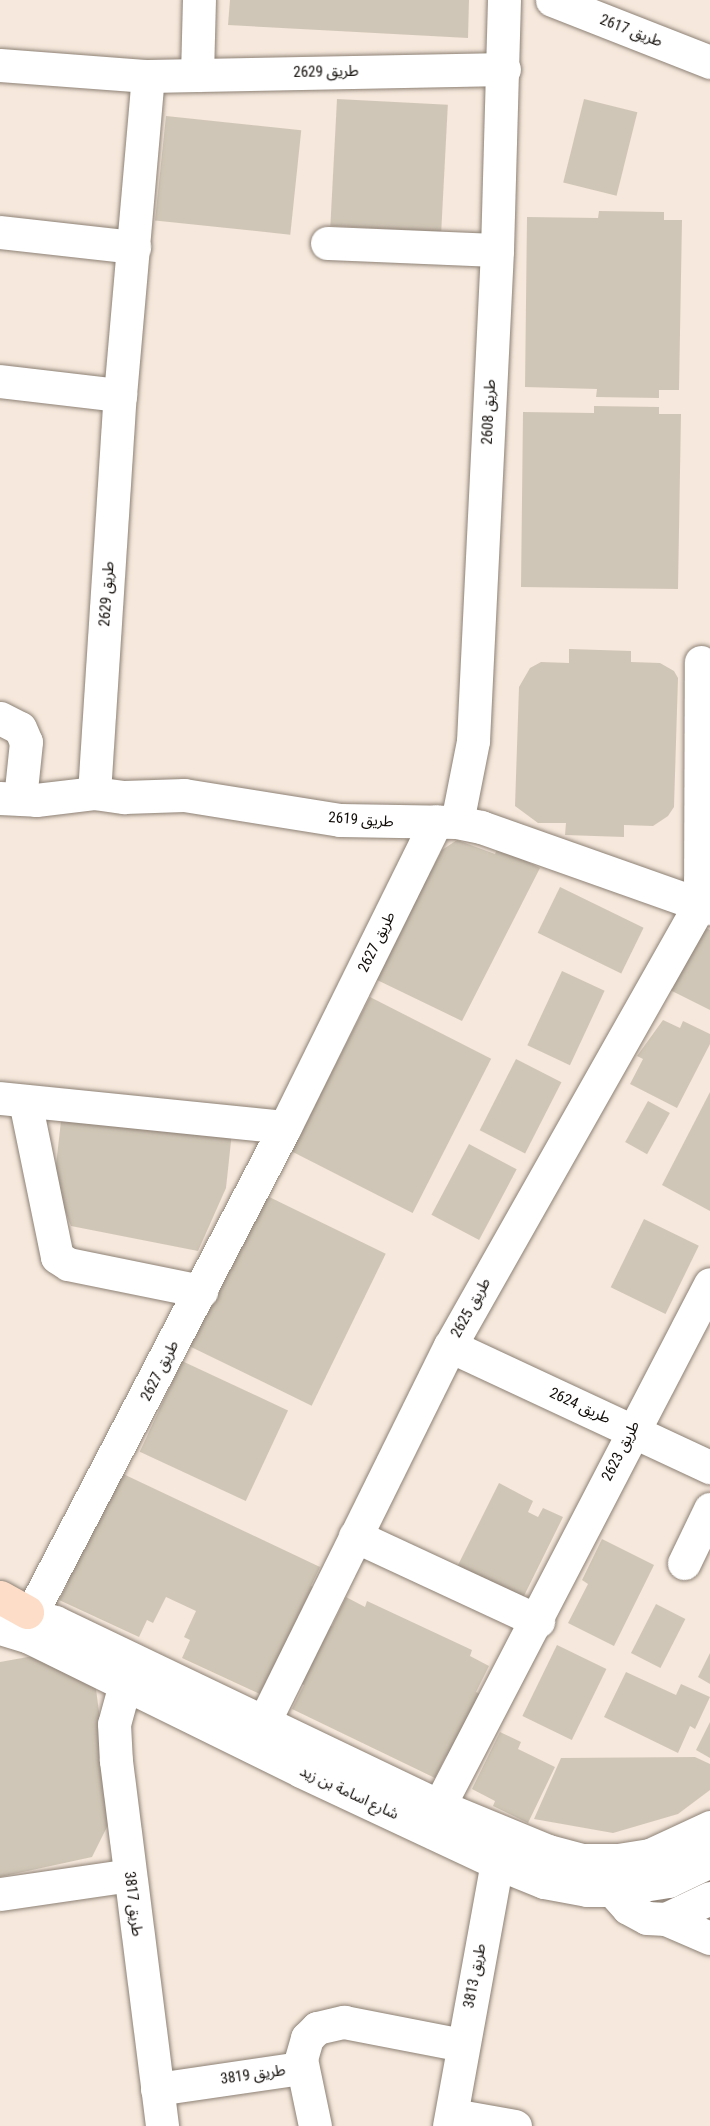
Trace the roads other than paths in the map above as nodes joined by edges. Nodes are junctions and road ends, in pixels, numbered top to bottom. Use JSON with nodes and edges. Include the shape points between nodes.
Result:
{"nodes":[{"id":1,"x":199,"y":0,"type":"edge"},
{"id":2,"x":504,"y":0,"type":"edge"},
{"id":3,"x":552,"y":0,"type":"edge"},
{"id":4,"x":710,"y":62,"type":"edge"},
{"id":5,"x":0,"y":66,"type":"edge"},
{"id":6,"x":504,"y":69,"type":"junction"},
{"id":7,"x":197,"y":75,"type":"junction"},
{"id":8,"x":148,"y":76,"type":"junction"},
{"id":9,"x":0,"y":232,"type":"edge"},
{"id":10,"x":327,"y":243,"type":"dead end"},
{"id":11,"x":134,"y":247,"type":"junction"},
{"id":12,"x":497,"y":250,"type":"junction"},
{"id":13,"x":0,"y":381,"type":"edge"},
{"id":14,"x":120,"y":395,"type":"junction"},
{"id":15,"x":701,"y":662,"type":"dead end"},
{"id":16,"x":0,"y":718,"type":"edge"},
{"id":17,"x":94,"y":793,"type":"junction"},
{"id":18,"x":10,"y":798,"type":"edge"},
{"id":19,"x":447,"y":821,"type":"junction"},
{"id":20,"x":705,"y":906,"type":"edge"},
{"id":21,"x":12,"y":1100,"type":"edge"},
{"id":22,"x":285,"y":1127,"type":"junction"},
{"id":23,"x":710,"y":1284,"type":"edge"},
{"id":24,"x":201,"y":1291,"type":"junction"},
{"id":25,"x":450,"y":1346,"type":"junction"},
{"id":26,"x":631,"y":1430,"type":"junction"},
{"id":27,"x":710,"y":1467,"type":"edge"},
{"id":28,"x":710,"y":1509,"type":"edge"},
{"id":29,"x":355,"y":1536,"type":"junction"},
{"id":30,"x":684,"y":1563,"type":"dead end"},
{"id":31,"x":12,"y":1611,"type":"edge"},
{"id":32,"x":538,"y":1621,"type":"junction"},
{"id":33,"x":128,"y":1671,"type":"junction"},
{"id":34,"x":256,"y":1734,"type":"junction"},
{"id":35,"x":439,"y":1806,"type":"junction"},
{"id":36,"x":710,"y":1827,"type":"edge"},
{"id":37,"x":488,"y":1828,"type":"junction"},
{"id":38,"x":710,"y":1861,"type":"edge"},
{"id":39,"x":497,"y":1863,"type":"junction"},
{"id":40,"x":130,"y":1875,"type":"junction"},
{"id":41,"x":612,"y":1890,"type":"junction"},
{"id":42,"x":0,"y":1894,"type":"edge"},
{"id":43,"x":710,"y":1898,"type":"edge"},
{"id":44,"x":666,"y":1919,"type":"junction"},
{"id":45,"x":710,"y":1938,"type":"edge"},
{"id":46,"x":462,"y":2045,"type":"junction"},
{"id":47,"x":301,"y":2068,"type":"junction"},
{"id":48,"x":157,"y":2089,"type":"junction"},
{"id":49,"x":451,"y":2120,"type":"edge"},
{"id":50,"x":162,"y":2126,"type":"edge"},
{"id":51,"x":315,"y":2126,"type":"edge"},
{"id":52,"x":515,"y":2126,"type":"edge"}],
"edges":[{"from":1,"to":7,"type":"street"},
{"from":2,"to":6,"type":"street","name":"طريق 2608"},
{"from":3,"to":4,"type":"street","name":"طريق 2617"},
{"from":5,"to":8,"type":"street","name":"طريق 2629"},
{"from":6,"to":7,"type":"street","name":"طريق 2629"},
{"from":6,"to":12,"type":"street","name":"طريق 2608"},
{"from":7,"to":8,"type":"street","name":"طريق 2629"},
{"from":8,"to":11,"type":"street","name":"طريق 2629"},
{"from":9,"to":11,"type":"street"},
{"from":10,"to":12,"type":"street"},
{"from":11,"to":14,"type":"street","name":"طريق 2629"},
{"from":12,"to":19,"type":"street","name":"طريق 2608","via":[[473,741]]},
{"from":13,"to":14,"type":"street"},
{"from":14,"to":17,"type":"street","name":"طريق 2629"},
{"from":15,"to":20,"type":"street"},
{"from":16,"to":18,"type":"street","via":[[20,728],[26,742]]},
{"from":17,"to":18,"type":"street","name":"طريق 2619"},
{"from":17,"to":19,"type":"street","name":"طريق 2619","via":[[124,797],[184,795],[340,820]]},
{"from":19,"to":20,"type":"street","name":"طريق 2619"},
{"from":19,"to":22,"type":"street","name":"طريق 2627"},
{"from":20,"to":25,"type":"street","name":"طريق 2625"},
{"from":21,"to":22,"type":"street"},
{"from":21,"to":24,"type":"street","via":[[57,1257],[68,1264]]},
{"from":22,"to":24,"type":"street","name":"طريق 2627"},
{"from":23,"to":26,"type":"street","name":"طريق 2623"},
{"from":24,"to":31,"type":"street","name":"طريق 2627"},
{"from":25,"to":26,"type":"street","name":"طريق 2624"},
{"from":25,"to":29,"type":"street","name":"طريق 2625"},
{"from":26,"to":27,"type":"street","name":"طريق 2624"},
{"from":26,"to":32,"type":"street","name":"طريق 2623"},
{"from":28,"to":30,"type":"street"},
{"from":29,"to":32,"type":"street"},
{"from":29,"to":34,"type":"street","name":"طريق 2625"},
{"from":31,"to":33,"type":"street","name":"شارع اسامة بن زيد"},
{"from":32,"to":35,"type":"street","name":"طريق 2623"},
{"from":33,"to":34,"type":"street","name":"شارع اسامة بن زيد"},
{"from":33,"to":40,"type":"street","name":"طريق 3817","via":[[114,1724]]},
{"from":34,"to":35,"type":"street","name":"شارع اسامة بن زيد"},
{"from":34,"to":39,"type":"street","name":"شارع اسامة بن زيد"},
{"from":35,"to":37,"type":"street","name":"شارع اسامة بن زيد"},
{"from":36,"to":37,"type":"street","name":"شارع اسامة بن زيد","via":[[650,1854],[618,1860],[582,1860]]},
{"from":37,"to":39,"type":"street","name":"طريق 3813"},
{"from":38,"to":41,"type":"street","name":"شارع اسامة بن زيد","via":[[668,1881]]},
{"from":39,"to":41,"type":"street","name":"شارع اسامة بن زيد","via":[[544,1882]]},
{"from":39,"to":46,"type":"street","name":"طريق 3813"},
{"from":40,"to":42,"type":"street"},
{"from":40,"to":48,"type":"street","name":"طريق 3817"},
{"from":41,"to":44,"type":"street","via":[[628,1908],[647,1918]]},
{"from":43,"to":44,"type":"street"},
{"from":44,"to":45,"type":"street"},
{"from":46,"to":47,"type":"street","name":"طريق 3819","via":[[330,2022],[307,2038],[301,2051]]},
{"from":46,"to":49,"type":"street","name":"طريق 3813"},
{"from":47,"to":48,"type":"street","name":"طريق 3819"},
{"from":47,"to":51,"type":"street"},
{"from":48,"to":50,"type":"street","name":"طريق 3817"},
{"from":49,"to":52,"type":"street"}]}
